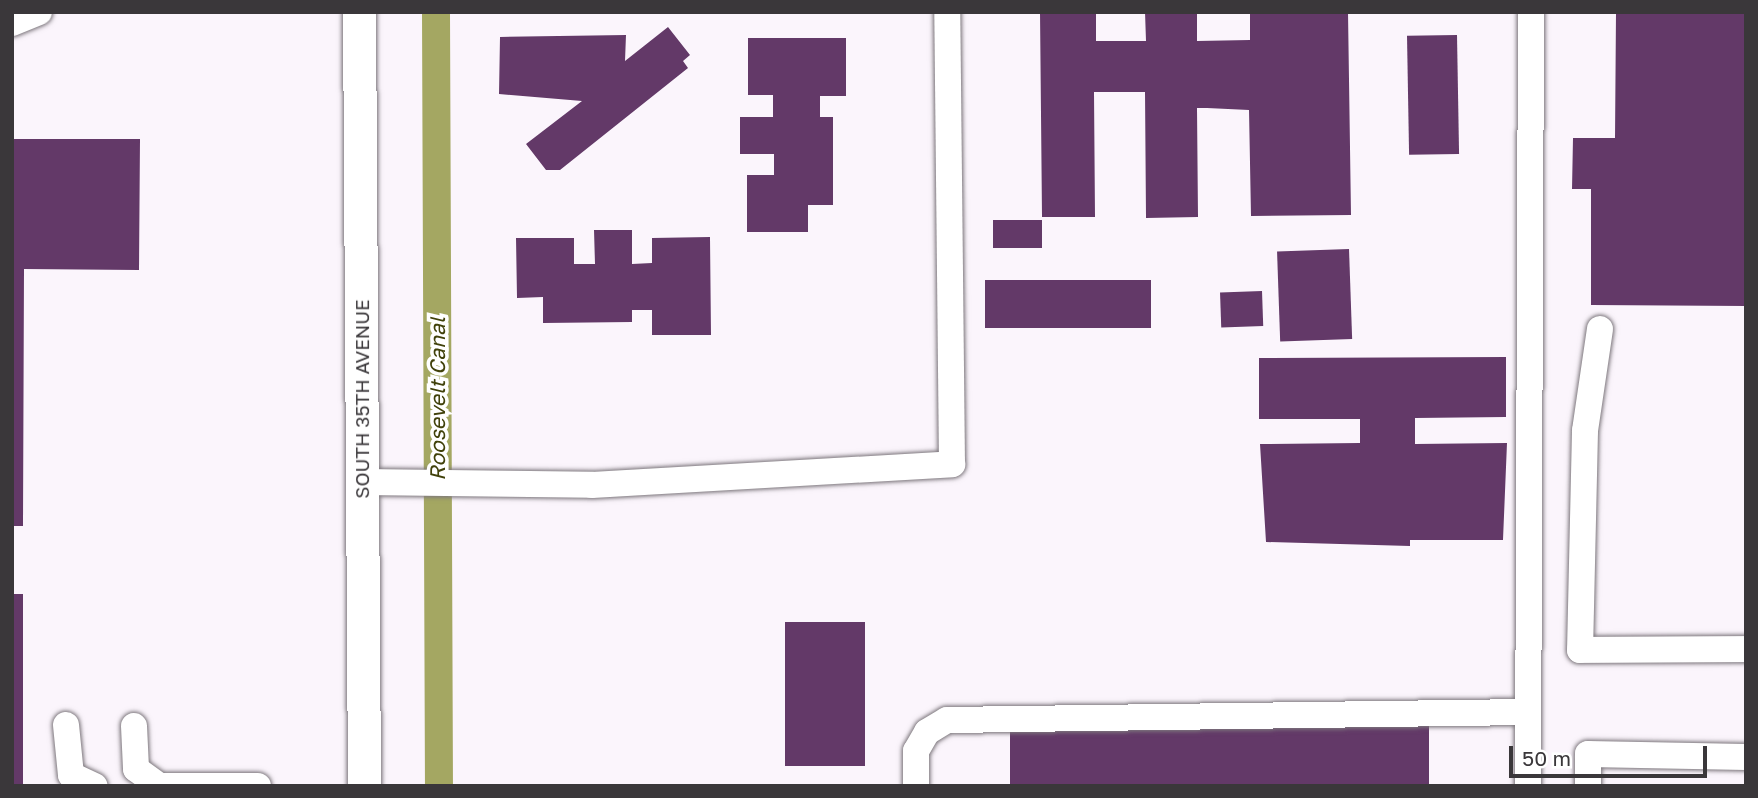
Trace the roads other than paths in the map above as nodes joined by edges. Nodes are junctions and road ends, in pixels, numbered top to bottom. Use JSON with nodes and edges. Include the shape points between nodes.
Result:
{"nodes":[{"id":1,"x":39,"y":12,"type":"edge"},
{"id":2,"x":359,"y":12,"type":"edge"},
{"id":3,"x":947,"y":12,"type":"edge"},
{"id":4,"x":1531,"y":12,"type":"edge"},
{"id":5,"x":12,"y":23,"type":"edge"},
{"id":6,"x":1600,"y":329,"type":"dead end"},
{"id":7,"x":362,"y":482,"type":"junction"},
{"id":8,"x":1746,"y":649,"type":"edge"},
{"id":9,"x":1528,"y":712,"type":"junction"},
{"id":10,"x":66,"y":725,"type":"dead end"},
{"id":11,"x":134,"y":726,"type":"dead end"},
{"id":12,"x":1746,"y":757,"type":"edge"},
{"id":13,"x":156,"y":785,"type":"edge"},
{"id":14,"x":95,"y":786,"type":"edge"},
{"id":15,"x":258,"y":786,"type":"edge"},
{"id":16,"x":364,"y":786,"type":"edge"},
{"id":17,"x":916,"y":786,"type":"edge"},
{"id":18,"x":1528,"y":786,"type":"edge"},
{"id":19,"x":1588,"y":786,"type":"edge"}],
"edges":[{"from":1,"to":5,"type":"lane"},
{"from":2,"to":7,"type":"main road","name":"SOUTH 35TH AVENUE"},
{"from":3,"to":7,"type":"lane","via":[[952,464],[592,485]]},
{"from":4,"to":9,"type":"lane"},
{"from":6,"to":8,"type":"lane","via":[[1585,431],[1580,650]]},
{"from":7,"to":16,"type":"main road","name":"SOUTH 35TH AVENUE"},
{"from":9,"to":17,"type":"lane","via":[[947,720],[927,732],[916,751]]},
{"from":9,"to":18,"type":"lane"},
{"from":10,"to":14,"type":"lane","via":[[71,775]]},
{"from":11,"to":13,"type":"lane","via":[[136,769]]},
{"from":12,"to":19,"type":"lane","via":[[1588,754]]},
{"from":13,"to":15,"type":"lane"}]}
